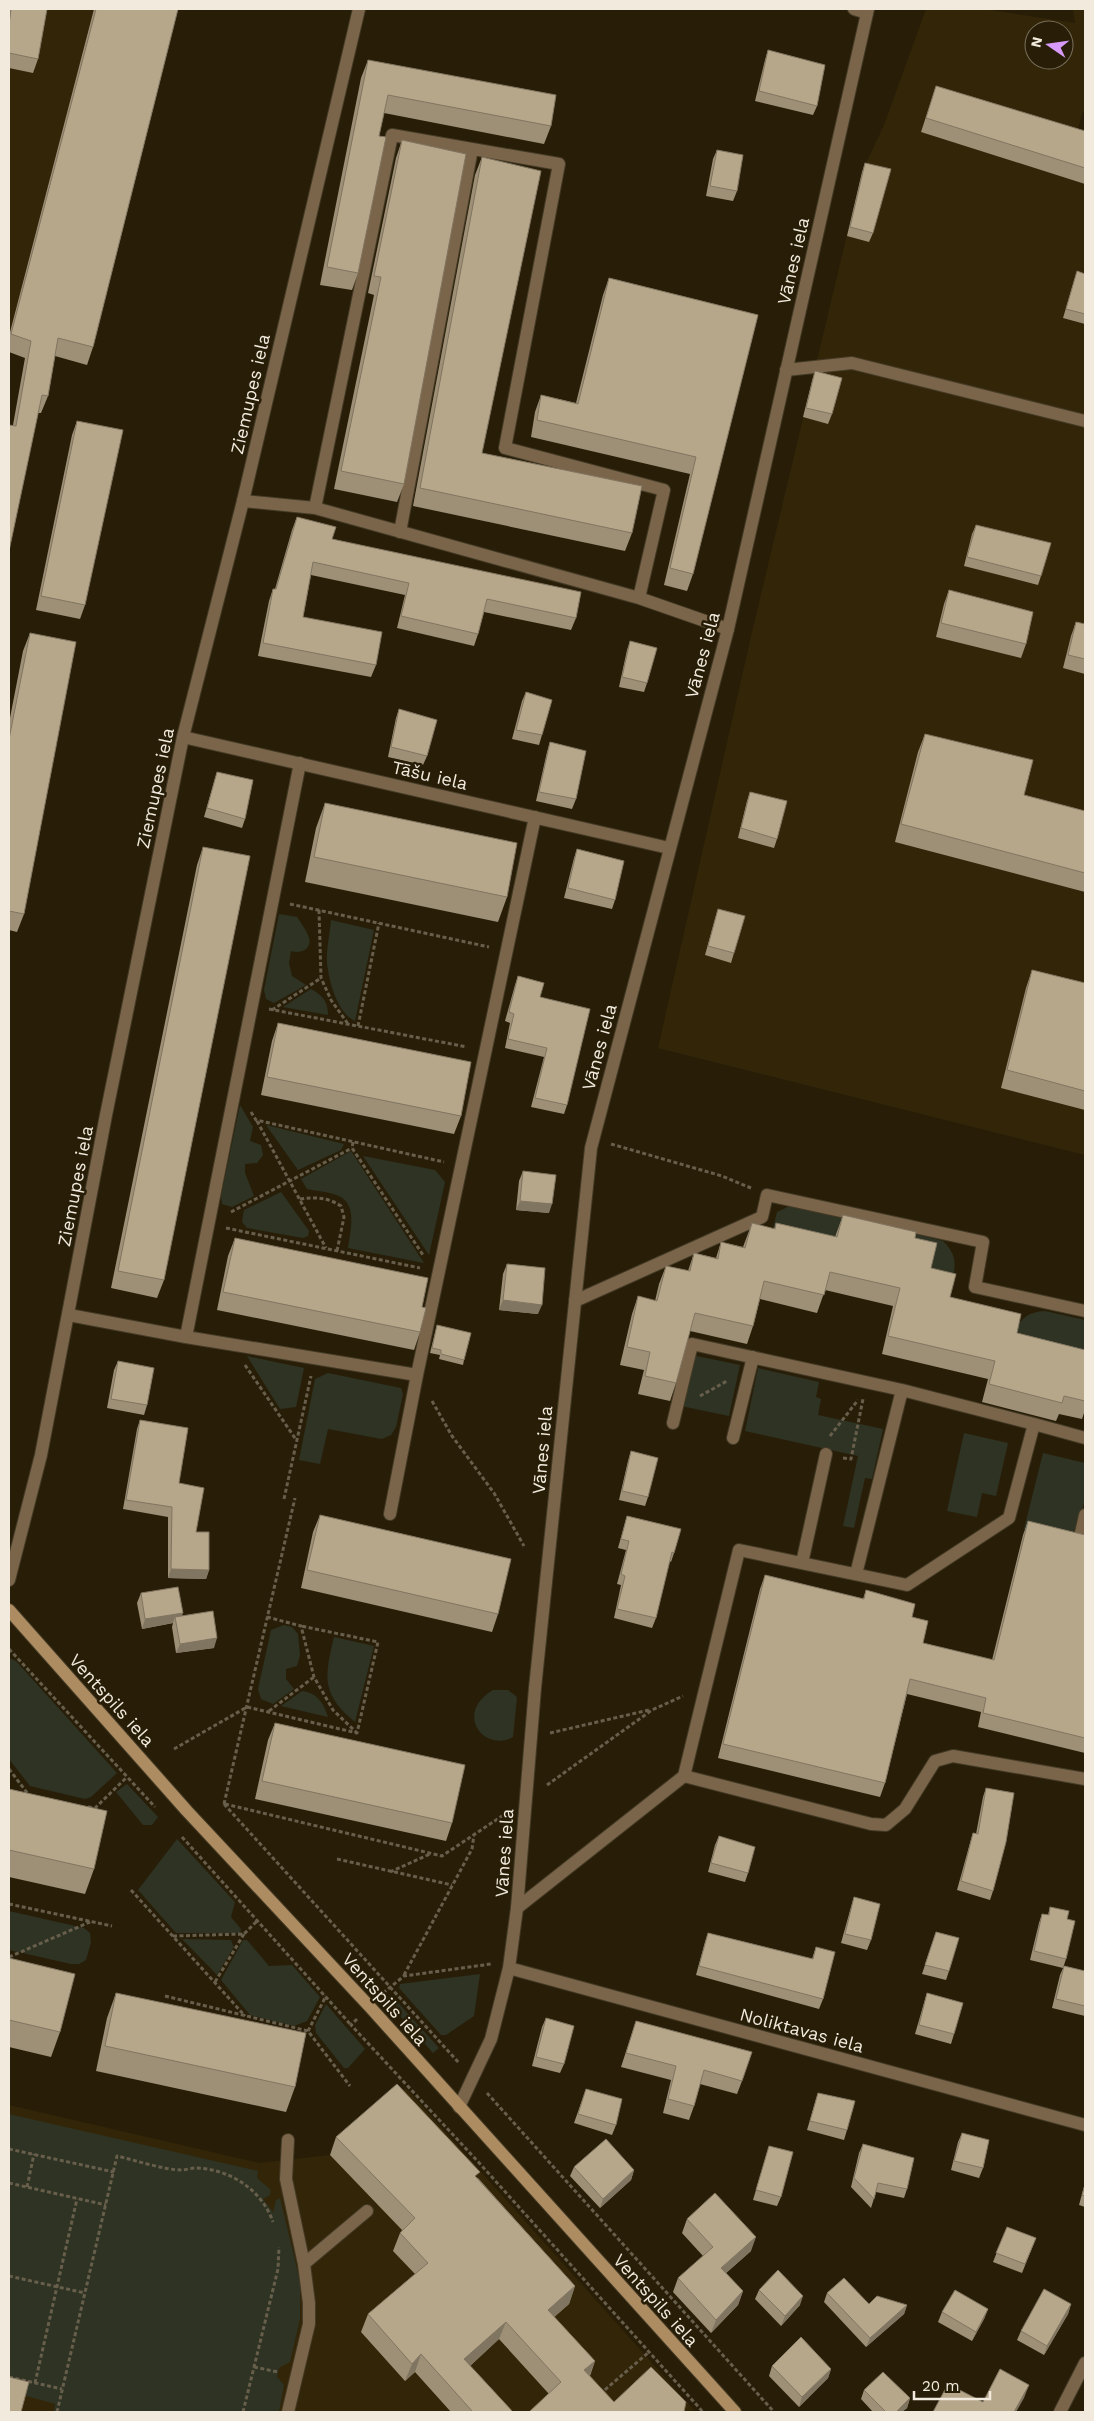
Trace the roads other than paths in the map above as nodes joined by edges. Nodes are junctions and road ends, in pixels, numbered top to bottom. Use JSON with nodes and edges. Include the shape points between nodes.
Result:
{"nodes":[{"id":1,"x":359,"y":9,"type":"edge"},
{"id":2,"x":854,"y":9,"type":"edge"},
{"id":3,"x":868,"y":11,"type":"edge"},
{"id":4,"x":472,"y":149,"type":"junction"},
{"id":5,"x":786,"y":370,"type":"junction"},
{"id":6,"x":1085,"y":421,"type":"edge"},
{"id":7,"x":244,"y":501,"type":"junction"},
{"id":8,"x":315,"y":508,"type":"junction"},
{"id":9,"x":400,"y":532,"type":"junction"},
{"id":10,"x":639,"y":598,"type":"junction"},
{"id":11,"x":728,"y":629,"type":"junction"},
{"id":12,"x":183,"y":737,"type":"junction"},
{"id":13,"x":300,"y":763,"type":"junction"},
{"id":14,"x":535,"y":817,"type":"junction"},
{"id":15,"x":669,"y":848,"type":"junction"},
{"id":16,"x":574,"y":1301,"type":"junction"},
{"id":17,"x":1085,"y":1311,"type":"edge"},
{"id":18,"x":69,"y":1315,"type":"junction"},
{"id":19,"x":186,"y":1337,"type":"junction"},
{"id":20,"x":751,"y":1364,"type":"junction"},
{"id":21,"x":417,"y":1375,"type":"junction"},
{"id":22,"x":902,"y":1390,"type":"junction"},
{"id":23,"x":674,"y":1423,"type":"dead end"},
{"id":24,"x":1034,"y":1424,"type":"junction"},
{"id":25,"x":733,"y":1438,"type":"dead end"},
{"id":26,"x":1085,"y":1438,"type":"edge"},
{"id":27,"x":826,"y":1454,"type":"road end"},
{"id":28,"x":390,"y":1514,"type":"dead end"},
{"id":29,"x":1085,"y":1515,"type":"edge"},
{"id":30,"x":1079,"y":1542,"type":"edge"},
{"id":31,"x":802,"y":1563,"type":"junction"},
{"id":32,"x":856,"y":1574,"type":"junction"},
{"id":33,"x":9,"y":1580,"type":"edge"},
{"id":34,"x":9,"y":1610,"type":"edge"},
{"id":35,"x":684,"y":1776,"type":"junction"},
{"id":36,"x":1085,"y":1779,"type":"edge"},
{"id":37,"x":517,"y":1908,"type":"junction"},
{"id":38,"x":509,"y":1968,"type":"junction"},
{"id":39,"x":459,"y":2107,"type":"junction"},
{"id":40,"x":1085,"y":2125,"type":"edge"},
{"id":41,"x":288,"y":2140,"type":"dead end"},
{"id":42,"x":367,"y":2211,"type":"dead end"},
{"id":43,"x":304,"y":2264,"type":"junction"},
{"id":44,"x":1085,"y":2363,"type":"edge"},
{"id":45,"x":288,"y":2412,"type":"edge"},
{"id":46,"x":735,"y":2412,"type":"edge"},
{"id":47,"x":1060,"y":2412,"type":"edge"}],
"edges":[{"from":1,"to":7,"type":"street","name":"Ziemupes iela"},
{"from":2,"to":3,"type":"street"},
{"from":3,"to":5,"type":"street","name":"Vānes iela"},
{"from":4,"to":8,"type":"street","via":[[392,135]]},
{"from":4,"to":9,"type":"street"},
{"from":4,"to":10,"type":"street","via":[[559,164],[506,448],[664,490]]},
{"from":5,"to":6,"type":"street","via":[[852,363]]},
{"from":5,"to":11,"type":"street","name":"Vānes iela"},
{"from":7,"to":8,"type":"street"},
{"from":7,"to":12,"type":"street","name":"Ziemupes iela"},
{"from":8,"to":9,"type":"street"},
{"from":9,"to":10,"type":"street"},
{"from":10,"to":11,"type":"street"},
{"from":11,"to":15,"type":"street","name":"Vānes iela"},
{"from":12,"to":13,"type":"street","name":"Tāšu iela"},
{"from":12,"to":18,"type":"street","name":"Ziemupes iela"},
{"from":13,"to":14,"type":"street","name":"Tāšu iela"},
{"from":13,"to":19,"type":"street"},
{"from":14,"to":15,"type":"street","name":"Tāšu iela"},
{"from":14,"to":21,"type":"street","via":[[436,1271]]},
{"from":15,"to":16,"type":"street","name":"Vānes iela","via":[[593,1139]]},
{"from":16,"to":17,"type":"street","via":[[762,1217],[768,1195],[983,1242],[975,1287]]},
{"from":16,"to":37,"type":"street","name":"Vānes iela","via":[[530,1737]]},
{"from":18,"to":19,"type":"street"},
{"from":18,"to":33,"type":"street","name":"Ziemupes iela","via":[[41,1455]]},
{"from":19,"to":21,"type":"street"},
{"from":20,"to":22,"type":"street"},
{"from":20,"to":23,"type":"street","via":[[692,1344]]},
{"from":20,"to":25,"type":"street"},
{"from":21,"to":28,"type":"street"},
{"from":22,"to":24,"type":"street"},
{"from":22,"to":32,"type":"street"},
{"from":24,"to":26,"type":"street"},
{"from":24,"to":32,"type":"street","via":[[1009,1518],[907,1585]]},
{"from":27,"to":31,"type":"street"},
{"from":29,"to":30,"type":"street"},
{"from":31,"to":32,"type":"street"},
{"from":31,"to":35,"type":"street","via":[[739,1550]]},
{"from":34,"to":39,"type":"street","name":"Ventspils iela","via":[[187,1811]]},
{"from":35,"to":36,"type":"street","via":[[871,1824],[886,1825],[906,1809],[935,1761],[953,1756]]},
{"from":35,"to":37,"type":"street"},
{"from":37,"to":38,"type":"street","name":"Vānes iela"},
{"from":38,"to":39,"type":"street","name":"Vānes iela","via":[[491,2039]]},
{"from":38,"to":40,"type":"street","name":"Noliktavas iela"},
{"from":39,"to":46,"type":"street","name":"Ventspils iela"},
{"from":41,"to":43,"type":"street","via":[[286,2179]]},
{"from":42,"to":43,"type":"street"},
{"from":43,"to":45,"type":"street","via":[[309,2324]]},
{"from":44,"to":47,"type":"street"}]}
